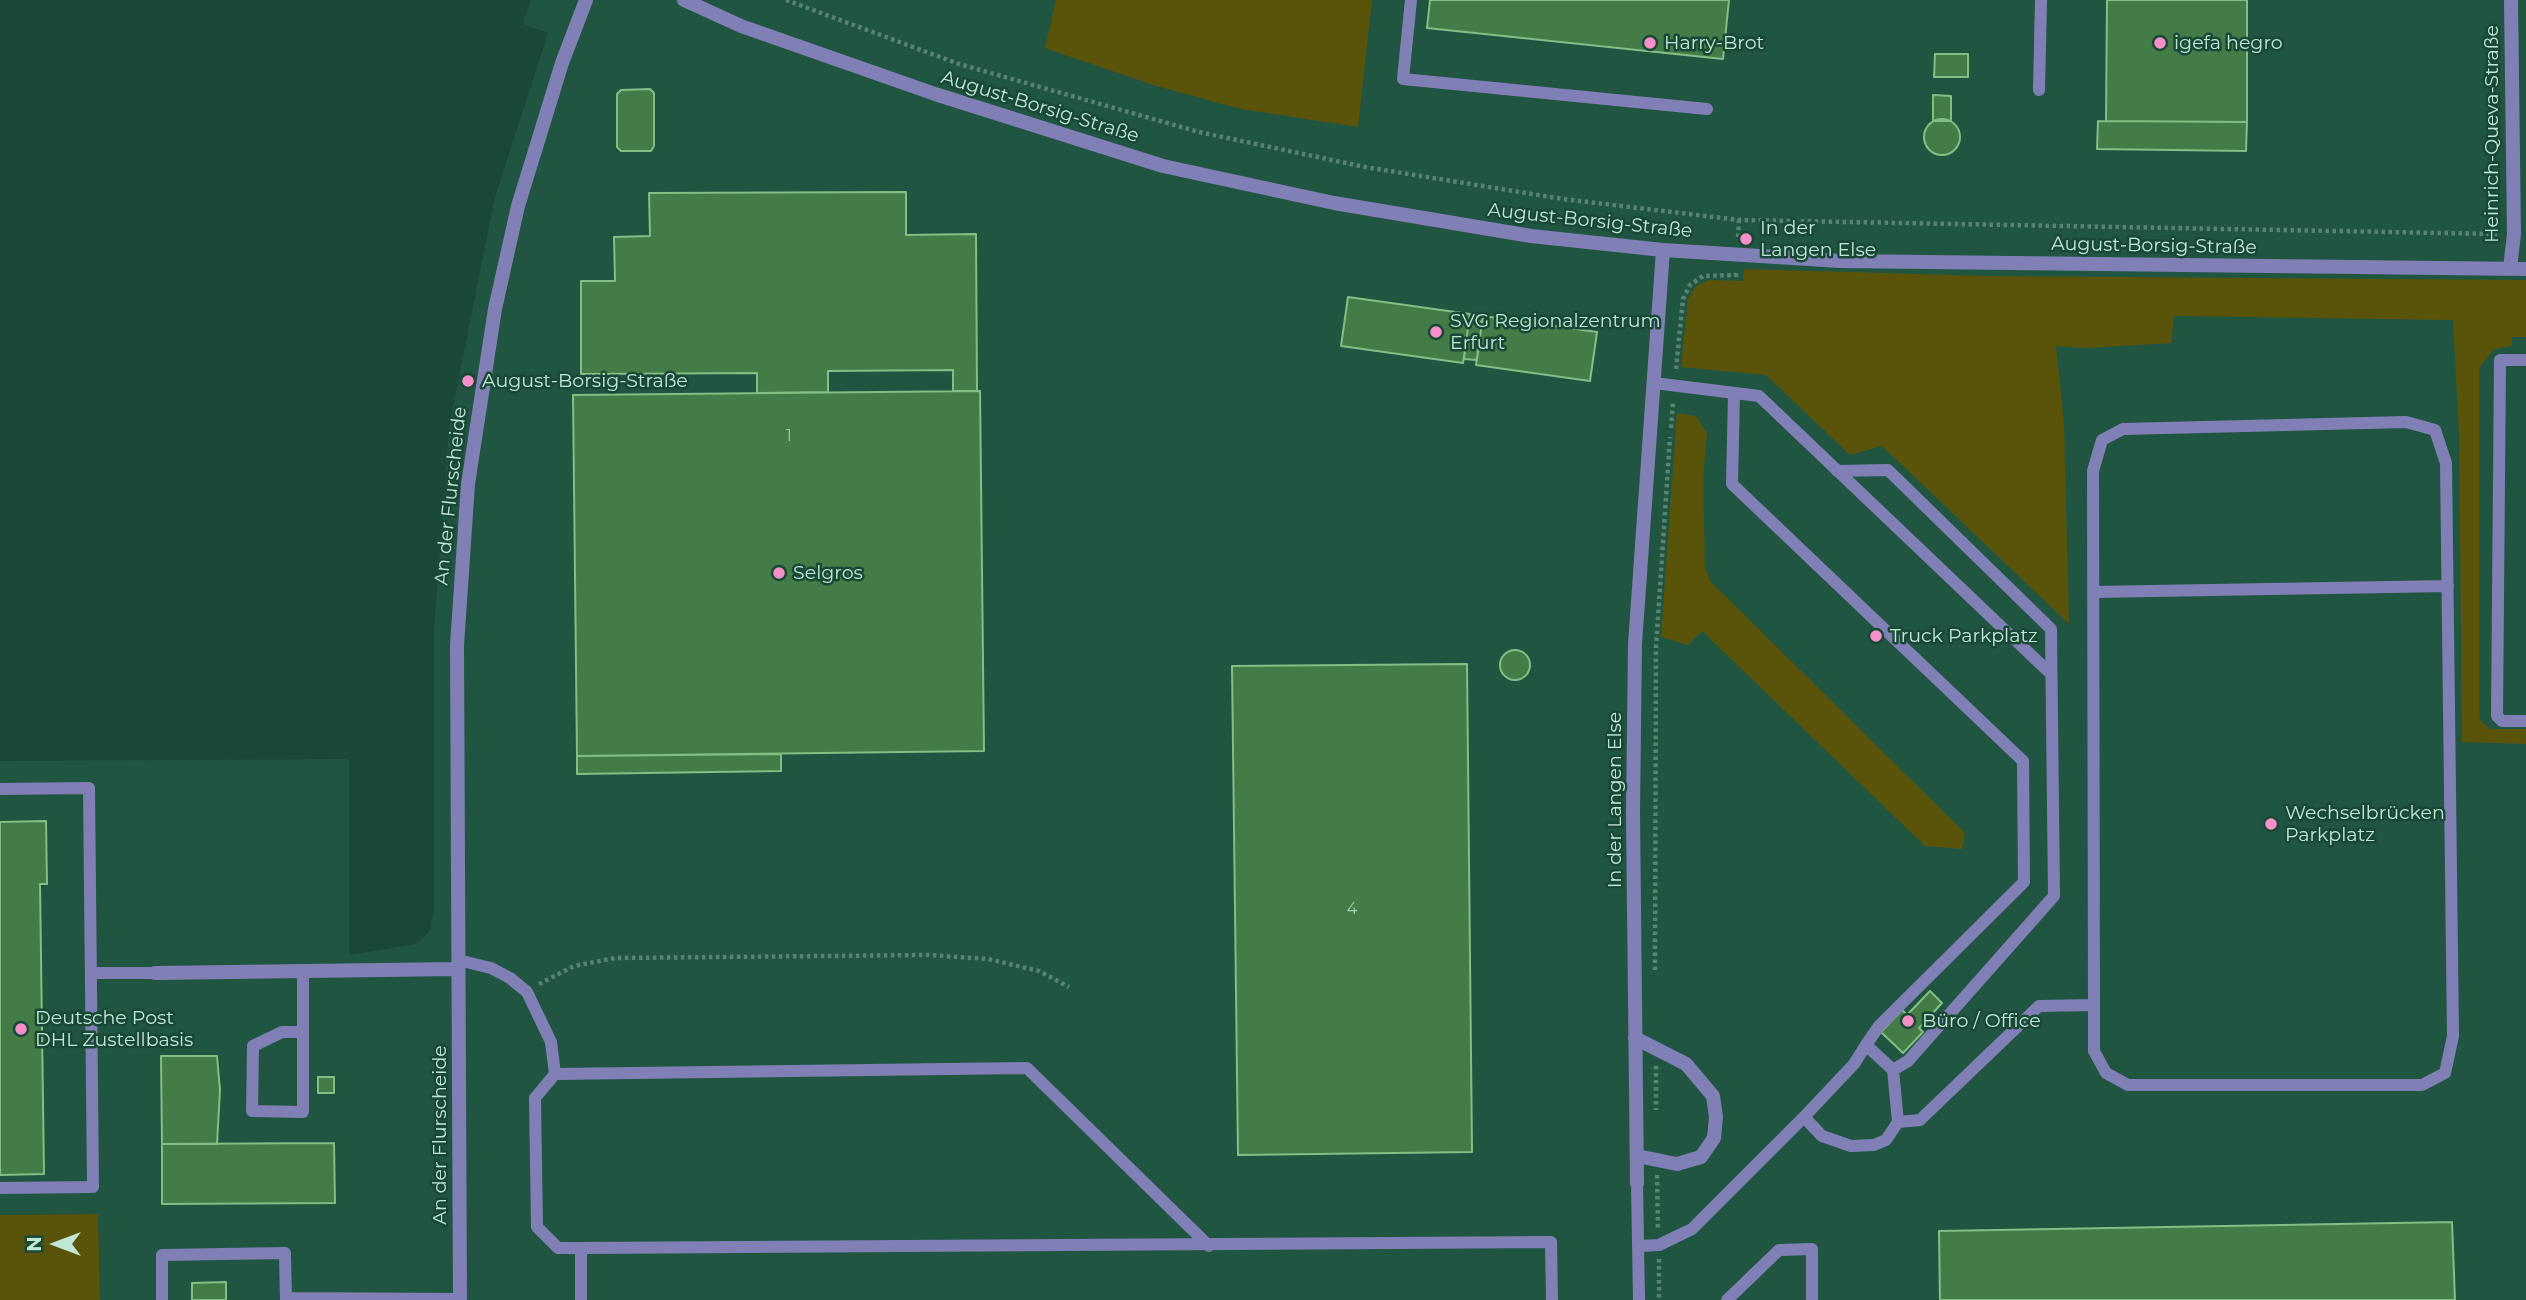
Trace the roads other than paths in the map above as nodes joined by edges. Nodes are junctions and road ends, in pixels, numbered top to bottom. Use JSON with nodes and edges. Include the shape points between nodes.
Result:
{"nodes":[{"id":1,"x":586,"y":0,"type":"edge"},
{"id":2,"x":684,"y":0,"type":"edge"},
{"id":3,"x":1411,"y":0,"type":"edge"},
{"id":4,"x":2041,"y":0,"type":"edge"},
{"id":5,"x":2511,"y":0,"type":"edge"},
{"id":6,"x":2039,"y":90,"type":"dead end"},
{"id":7,"x":1707,"y":109,"type":"dead end"},
{"id":8,"x":1663,"y":250,"type":"junction"},
{"id":9,"x":2510,"y":268,"type":"junction"},
{"id":10,"x":2526,"y":269,"type":"edge"},
{"id":11,"x":2526,"y":360,"type":"edge"},
{"id":12,"x":1654,"y":383,"type":"junction"},
{"id":13,"x":1734,"y":393,"type":"junction"},
{"id":14,"x":1837,"y":471,"type":"junction"},
{"id":15,"x":2448,"y":586,"type":"junction"},
{"id":16,"x":2093,"y":592,"type":"junction"},
{"id":17,"x":2051,"y":674,"type":"junction"},
{"id":18,"x":2526,"y":722,"type":"edge"},
{"id":19,"x":0,"y":789,"type":"edge"},
{"id":20,"x":458,"y":965,"type":"junction"},
{"id":21,"x":303,"y":971,"type":"junction"},
{"id":22,"x":91,"y":973,"type":"junction"},
{"id":23,"x":155,"y":973,"type":"joint"},
{"id":24,"x":2094,"y":1005,"type":"junction"},
{"id":25,"x":303,"y":1032,"type":"junction"},
{"id":26,"x":1635,"y":1038,"type":"junction"},
{"id":27,"x":1866,"y":1045,"type":"junction"},
{"id":28,"x":1894,"y":1070,"type":"junction"},
{"id":29,"x":555,"y":1074,"type":"junction"},
{"id":30,"x":1804,"y":1117,"type":"junction"},
{"id":31,"x":1898,"y":1122,"type":"junction"},
{"id":32,"x":1637,"y":1156,"type":"junction"},
{"id":33,"x":1637,"y":1183,"type":"joint"},
{"id":34,"x":0,"y":1188,"type":"edge"},
{"id":35,"x":1209,"y":1246,"type":"junction"},
{"id":36,"x":1639,"y":1246,"type":"junction"},
{"id":37,"x":581,"y":1248,"type":"junction"},
{"id":38,"x":286,"y":1299,"type":"edge"},
{"id":39,"x":460,"y":1299,"type":"edge"},
{"id":40,"x":162,"y":1300,"type":"edge"},
{"id":41,"x":581,"y":1300,"type":"edge"},
{"id":42,"x":1552,"y":1300,"type":"edge"},
{"id":43,"x":1639,"y":1300,"type":"edge"},
{"id":44,"x":1727,"y":1300,"type":"edge"},
{"id":45,"x":1811,"y":1300,"type":"edge"}],
"edges":[{"from":1,"to":20,"type":"street","name":"An der Flurscheide","via":[[518,206],[491,334],[468,484],[457,646]]},
{"from":2,"to":8,"type":"street","name":"August-Borsig-Straße","via":[[741,26],[935,94],[1163,166],[1360,208],[1531,236]]},
{"from":3,"to":7,"type":"lane","via":[[1403,79]]},
{"from":4,"to":6,"type":"lane"},
{"from":5,"to":9,"type":"street","name":"Heinrich-Queva-Straße","via":[[2514,234]]},
{"from":8,"to":9,"type":"street","name":"August-Borsig-Straße","via":[[1841,261]]},
{"from":8,"to":12,"type":"street","name":"In der Langen Else"},
{"from":9,"to":10,"type":"street","name":"August-Borsig-Straße"},
{"from":11,"to":18,"type":"lane","via":[[2500,360],[2497,716],[2501,721]]},
{"from":12,"to":13,"type":"lane"},
{"from":12,"to":26,"type":"street","name":"In der Langen Else","via":[[1635,644]]},
{"from":13,"to":14,"type":"lane","via":[[1759,396]]},
{"from":13,"to":27,"type":"lane","via":[[1732,484],[2023,761],[2024,882],[1879,1026]]},
{"from":14,"to":17,"type":"lane"},
{"from":14,"to":17,"type":"lane","via":[[1888,470],[2051,629]]},
{"from":15,"to":16,"type":"lane"},
{"from":15,"to":16,"type":"lane","via":[[2446,463],[2435,430],[2406,422],[2123,429],[2102,440],[2093,471]]},
{"from":15,"to":24,"type":"lane","via":[[2453,1036],[2445,1073],[2422,1086],[2128,1084],[2106,1073],[2094,1051]]},
{"from":16,"to":24,"type":"lane"},
{"from":17,"to":28,"type":"lane","via":[[2054,895],[1908,1061]]},
{"from":19,"to":22,"type":"lane","via":[[89,788]]},
{"from":20,"to":21,"type":"street"},
{"from":20,"to":29,"type":"lane","via":[[491,968],[527,992],[551,1042]]},
{"from":20,"to":39,"type":"street","name":"An der Flurscheide"},
{"from":21,"to":23,"type":"street"},
{"from":21,"to":25,"type":"lane"},
{"from":22,"to":23,"type":"lane"},
{"from":22,"to":34,"type":"lane","via":[[93,1187]]},
{"from":24,"to":31,"type":"lane","via":[[2039,1006],[1920,1120]]},
{"from":25,"to":25,"type":"lane","via":[[303,1112],[252,1111],[253,1046],[282,1032]]},
{"from":26,"to":32,"type":"street","name":"In der Langen Else"},
{"from":26,"to":32,"type":"street","via":[[1686,1064],[1713,1096],[1716,1117],[1714,1138],[1701,1157],[1677,1164]]},
{"from":27,"to":28,"type":"lane"},
{"from":27,"to":30,"type":"lane"},
{"from":28,"to":31,"type":"lane"},
{"from":29,"to":35,"type":"lane","via":[[1027,1068]]},
{"from":29,"to":37,"type":"lane","via":[[535,1098],[537,1227],[558,1248]]},
{"from":30,"to":31,"type":"lane","via":[[1822,1136],[1851,1146],[1886,1140]]},
{"from":30,"to":36,"type":"lane","via":[[1692,1229],[1658,1245]]},
{"from":32,"to":33,"type":"street","name":"In der Langen Else"},
{"from":33,"to":36,"type":"lane"},
{"from":35,"to":37,"type":"lane"},
{"from":35,"to":42,"type":"lane","via":[[1551,1242]]},
{"from":36,"to":43,"type":"lane"},
{"from":37,"to":41,"type":"lane"},
{"from":38,"to":39,"type":"lane"},
{"from":38,"to":40,"type":"lane","via":[[285,1253],[162,1255]]},
{"from":44,"to":45,"type":"lane","via":[[1779,1250],[1812,1249]]}]}
